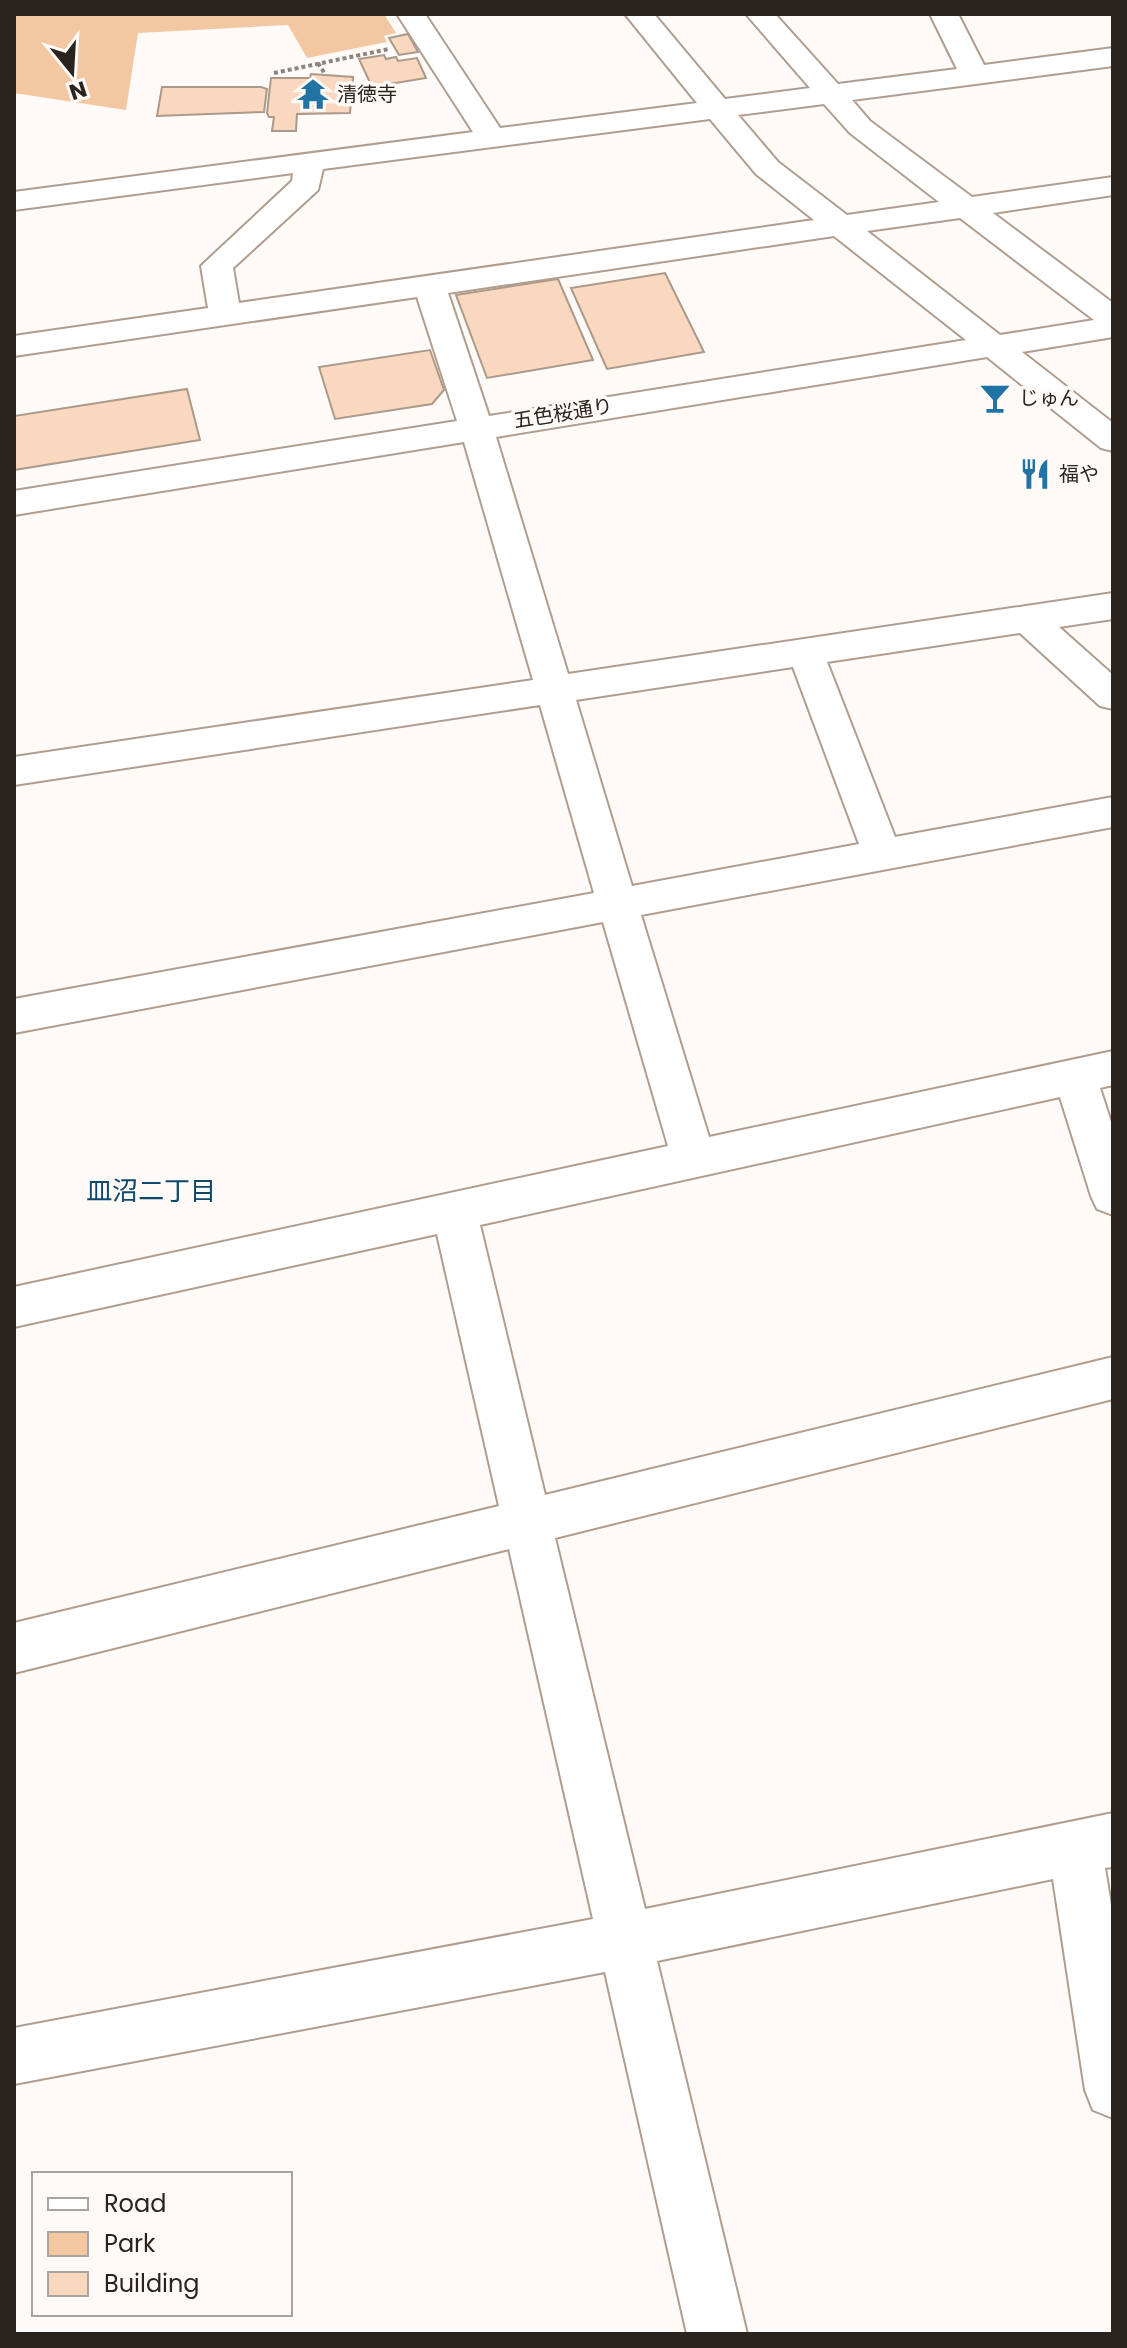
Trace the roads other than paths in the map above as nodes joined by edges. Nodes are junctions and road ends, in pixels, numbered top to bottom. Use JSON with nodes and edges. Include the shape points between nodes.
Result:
{"nodes":[{"id":1,"x":411,"y":14,"type":"edge"},
{"id":2,"x":639,"y":14,"type":"edge"},
{"id":3,"x":760,"y":14,"type":"edge"},
{"id":4,"x":944,"y":14,"type":"edge"},
{"id":5,"x":1113,"y":57,"type":"edge"},
{"id":6,"x":975,"y":75,"type":"junction"},
{"id":7,"x":829,"y":93,"type":"junction"},
{"id":8,"x":716,"y":107,"type":"junction"},
{"id":9,"x":492,"y":138,"type":"junction"},
{"id":10,"x":309,"y":162,"type":"junction"},
{"id":11,"x":1113,"y":186,"type":"edge"},
{"id":12,"x":14,"y":201,"type":"edge"},
{"id":13,"x":963,"y":208,"type":"junction"},
{"id":14,"x":838,"y":225,"type":"junction"},
{"id":15,"x":429,"y":284,"type":"junction"},
{"id":16,"x":225,"y":314,"type":"junction"},
{"id":17,"x":1113,"y":319,"type":"edge"},
{"id":18,"x":1113,"y":327,"type":"edge"},
{"id":19,"x":992,"y":345,"type":"junction"},
{"id":20,"x":14,"y":346,"type":"edge"},
{"id":21,"x":476,"y":427,"type":"junction"},
{"id":22,"x":1113,"y":440,"type":"edge"},
{"id":23,"x":14,"y":503,"type":"edge"},
{"id":24,"x":1113,"y":606,"type":"edge"},
{"id":25,"x":1029,"y":620,"type":"junction"},
{"id":26,"x":806,"y":654,"type":"junction"},
{"id":27,"x":554,"y":691,"type":"junction"},
{"id":28,"x":1113,"y":696,"type":"edge"},
{"id":29,"x":14,"y":771,"type":"edge"},
{"id":30,"x":1113,"y":812,"type":"edge"},
{"id":31,"x":882,"y":854,"type":"junction"},
{"id":32,"x":619,"y":903,"type":"junction"},
{"id":33,"x":14,"y":1016,"type":"edge"},
{"id":34,"x":1094,"y":1072,"type":"edge"},
{"id":35,"x":694,"y":1160,"type":"junction"},
{"id":36,"x":1113,"y":1196,"type":"edge"},
{"id":37,"x":454,"y":1210,"type":"junction"},
{"id":38,"x":14,"y":1307,"type":"edge"},
{"id":39,"x":1113,"y":1378,"type":"edge"},
{"id":40,"x":529,"y":1522,"type":"junction"},
{"id":41,"x":14,"y":1648,"type":"edge"},
{"id":42,"x":1094,"y":1844,"type":"edge"},
{"id":43,"x":627,"y":1940,"type":"junction"},
{"id":44,"x":14,"y":2056,"type":"edge"},
{"id":45,"x":1113,"y":2090,"type":"edge"},
{"id":46,"x":717,"y":2334,"type":"edge"}],
"edges":[{"from":1,"to":9,"type":"street"},
{"from":2,"to":8,"type":"street"},
{"from":3,"to":7,"type":"street"},
{"from":4,"to":6,"type":"street"},
{"from":5,"to":6,"type":"street"},
{"from":6,"to":7,"type":"street"},
{"from":7,"to":8,"type":"street"},
{"from":7,"to":13,"type":"street","via":[[860,127]]},
{"from":8,"to":9,"type":"street"},
{"from":8,"to":14,"type":"street","via":[[767,168]]},
{"from":9,"to":10,"type":"street"},
{"from":10,"to":12,"type":"street"},
{"from":10,"to":16,"type":"street","via":[[307,184],[217,266]]},
{"from":11,"to":13,"type":"street"},
{"from":13,"to":14,"type":"street"},
{"from":13,"to":17,"type":"street"},
{"from":14,"to":15,"type":"street"},
{"from":14,"to":19,"type":"street"},
{"from":15,"to":16,"type":"street"},
{"from":15,"to":21,"type":"street"},
{"from":16,"to":20,"type":"street"},
{"from":18,"to":19,"type":"street","name":"五色桜通り"},
{"from":19,"to":21,"type":"street","name":"五色桜通り"},
{"from":19,"to":22,"type":"street"},
{"from":21,"to":23,"type":"street","name":"五色桜通り"},
{"from":21,"to":27,"type":"street"},
{"from":24,"to":25,"type":"street"},
{"from":25,"to":26,"type":"street"},
{"from":25,"to":28,"type":"street"},
{"from":26,"to":27,"type":"street"},
{"from":26,"to":31,"type":"street"},
{"from":27,"to":29,"type":"street"},
{"from":27,"to":32,"type":"street"},
{"from":30,"to":31,"type":"street"},
{"from":31,"to":32,"type":"street"},
{"from":32,"to":33,"type":"street"},
{"from":32,"to":35,"type":"street"},
{"from":34,"to":35,"type":"street"},
{"from":34,"to":36,"type":"street"},
{"from":35,"to":37,"type":"street"},
{"from":37,"to":38,"type":"street"},
{"from":37,"to":40,"type":"street"},
{"from":39,"to":40,"type":"street"},
{"from":40,"to":41,"type":"street"},
{"from":40,"to":43,"type":"street"},
{"from":42,"to":43,"type":"street"},
{"from":42,"to":45,"type":"street"},
{"from":43,"to":44,"type":"street"},
{"from":43,"to":46,"type":"street"}]}
